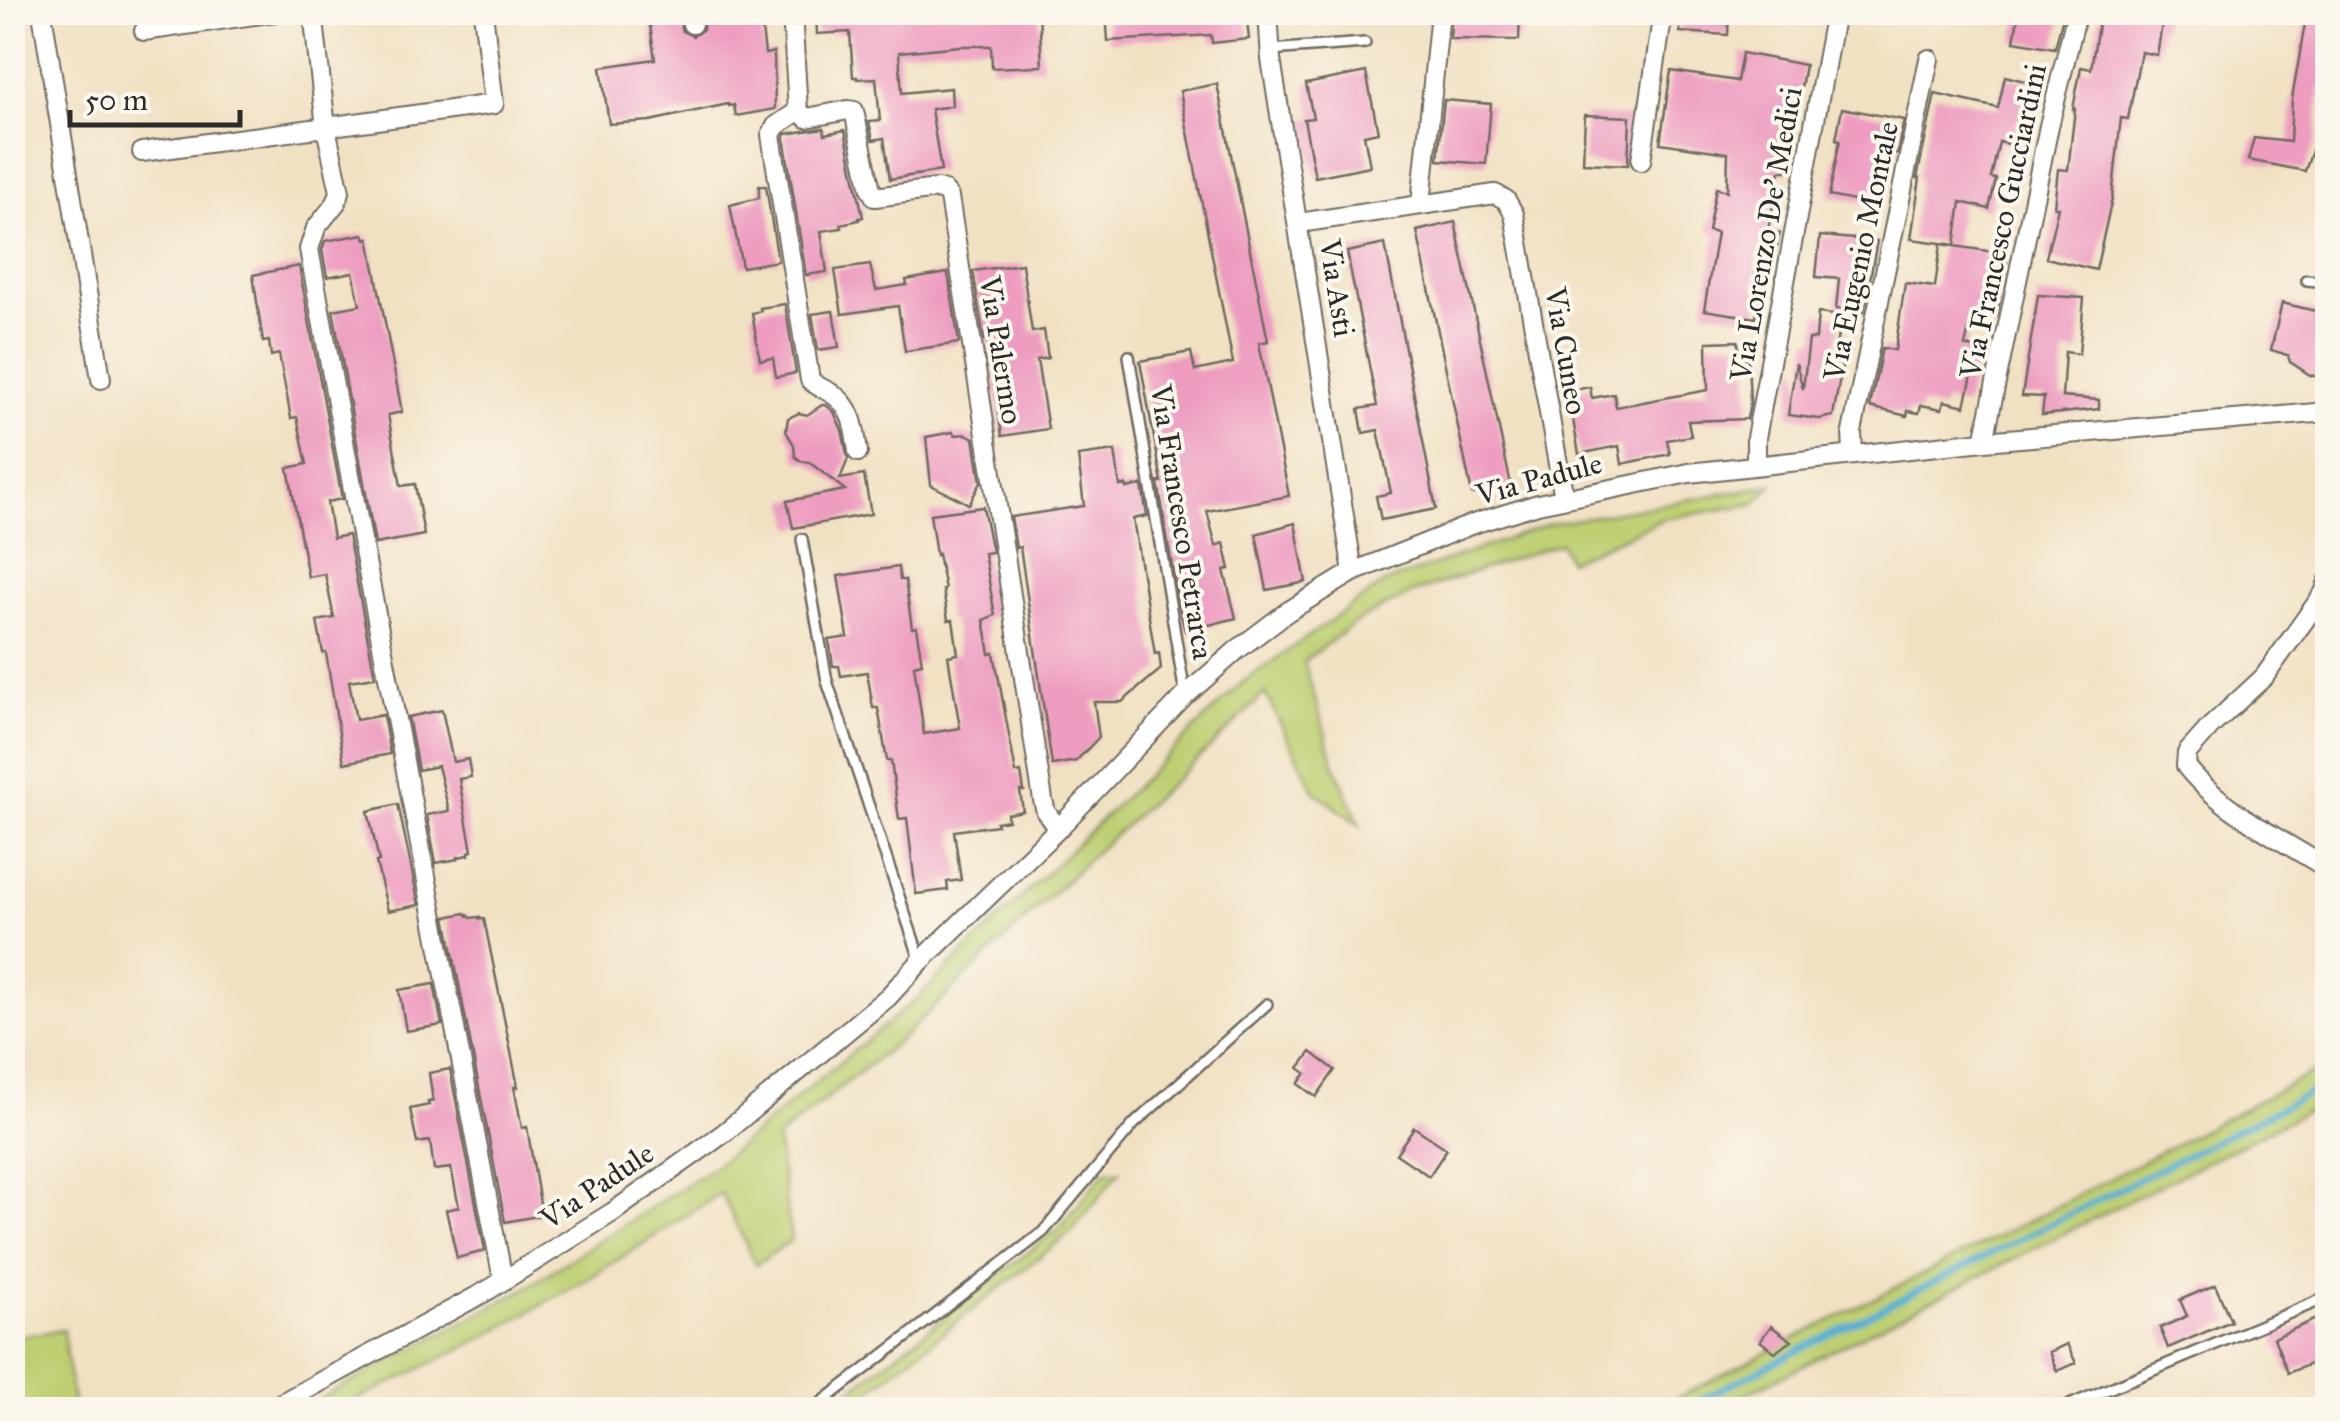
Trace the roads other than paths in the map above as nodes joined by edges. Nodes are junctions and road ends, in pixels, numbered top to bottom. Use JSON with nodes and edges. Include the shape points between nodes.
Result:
{"nodes":[{"id":1,"x":42,"y":12,"type":"edge"},
{"id":2,"x":275,"y":12,"type":"edge"},
{"id":3,"x":313,"y":12,"type":"edge"},
{"id":4,"x":483,"y":12,"type":"edge"},
{"id":5,"x":792,"y":12,"type":"edge"},
{"id":6,"x":1268,"y":12,"type":"edge"},
{"id":7,"x":1440,"y":12,"type":"edge"},
{"id":8,"x":1662,"y":12,"type":"edge"},
{"id":9,"x":1835,"y":12,"type":"edge"},
{"id":10,"x":2077,"y":12,"type":"edge"},
{"id":11,"x":144,"y":30,"type":"dead end"},
{"id":12,"x":1365,"y":43,"type":"dead end"},
{"id":13,"x":1270,"y":50,"type":"junction"},
{"id":14,"x":1929,"y":58,"type":"dead end"},
{"id":15,"x":798,"y":110,"type":"junction"},
{"id":16,"x":326,"y":128,"type":"junction"},
{"id":17,"x":142,"y":152,"type":"dead end"},
{"id":18,"x":1641,"y":161,"type":"dead end"},
{"id":19,"x":1421,"y":204,"type":"junction"},
{"id":20,"x":1299,"y":223,"type":"junction"},
{"id":21,"x":2306,"y":280,"type":"dead end"},
{"id":22,"x":2328,"y":282,"type":"edge"},
{"id":23,"x":1129,"y":356,"type":"dead end"},
{"id":24,"x":101,"y":380,"type":"dead end"},
{"id":25,"x":2328,"y":412,"type":"edge"},
{"id":26,"x":1984,"y":441,"type":"junction"},
{"id":27,"x":858,"y":452,"type":"dead end"},
{"id":28,"x":1852,"y":455,"type":"junction"},
{"id":29,"x":1756,"y":465,"type":"junction"},
{"id":30,"x":1564,"y":498,"type":"junction"},
{"id":31,"x":802,"y":539,"type":"dead end"},
{"id":32,"x":1353,"y":572,"type":"junction"},
{"id":33,"x":2328,"y":582,"type":"edge"},
{"id":34,"x":1185,"y":696,"type":"junction"},
{"id":35,"x":1058,"y":829,"type":"junction"},
{"id":36,"x":2328,"y":869,"type":"edge"},
{"id":37,"x":921,"y":961,"type":"junction"},
{"id":38,"x":1267,"y":1004,"type":"dead end"},
{"id":39,"x":503,"y":1280,"type":"junction"},
{"id":40,"x":2328,"y":1297,"type":"edge"},
{"id":41,"x":269,"y":1410,"type":"edge"},
{"id":42,"x":812,"y":1410,"type":"edge"},
{"id":43,"x":2058,"y":1410,"type":"edge"}],
"edges":[{"from":1,"to":24,"type":"street"},
{"from":2,"to":11,"type":"street"},
{"from":3,"to":16,"type":"street"},
{"from":4,"to":16,"type":"street","via":[[494,104]]},
{"from":5,"to":15,"type":"street"},
{"from":6,"to":13,"type":"street","name":"Via Asti"},
{"from":7,"to":19,"type":"street"},
{"from":8,"to":18,"type":"street"},
{"from":9,"to":29,"type":"street","name":"Via Lorenzo De' Medici"},
{"from":10,"to":26,"type":"street","name":"Via Francesco Gucciardini"},
{"from":12,"to":13,"type":"lane"},
{"from":13,"to":20,"type":"street","name":"Via Asti"},
{"from":14,"to":28,"type":"street","name":"Via Eugenio Montale"},
{"from":15,"to":27,"type":"street","via":[[771,136],[810,380],[849,411]]},
{"from":15,"to":35,"type":"street","name":"Via Palermo","via":[[807,118],[854,111],[875,197],[937,189],[950,197],[1043,800]]},
{"from":16,"to":17,"type":"street"},
{"from":16,"to":39,"type":"street","via":[[340,192],[309,249]]},
{"from":19,"to":20,"type":"street"},
{"from":19,"to":30,"type":"street","name":"Via Cuneo","via":[[1495,194],[1514,214]]},
{"from":20,"to":32,"type":"street","name":"Via Asti"},
{"from":21,"to":22,"type":"lane"},
{"from":23,"to":34,"type":"lane","name":"Via Francesco Petrarca"},
{"from":25,"to":26,"type":"street","name":"Via Padule"},
{"from":26,"to":28,"type":"street","name":"Via Padule"},
{"from":28,"to":29,"type":"street","name":"Via Padule"},
{"from":29,"to":30,"type":"street","name":"Via Padule"},
{"from":30,"to":32,"type":"street","name":"Via Padule","via":[[1473,524]]},
{"from":31,"to":37,"type":"lane","via":[[827,682]]},
{"from":32,"to":34,"type":"street","name":"Via Padule","via":[[1287,612]]},
{"from":33,"to":36,"type":"street","via":[[2264,677],[2187,753],[2186,766],[2224,803]]},
{"from":34,"to":35,"type":"street","name":"Via Padule"},
{"from":35,"to":37,"type":"street","name":"Via Padule"},
{"from":37,"to":39,"type":"street","name":"Via Padule","via":[[888,998],[724,1133]]},
{"from":38,"to":42,"type":"lane","via":[[1134,1124],[1043,1232]]},
{"from":39,"to":41,"type":"street","name":"Via Padule"},
{"from":40,"to":43,"type":"lane"}]}
